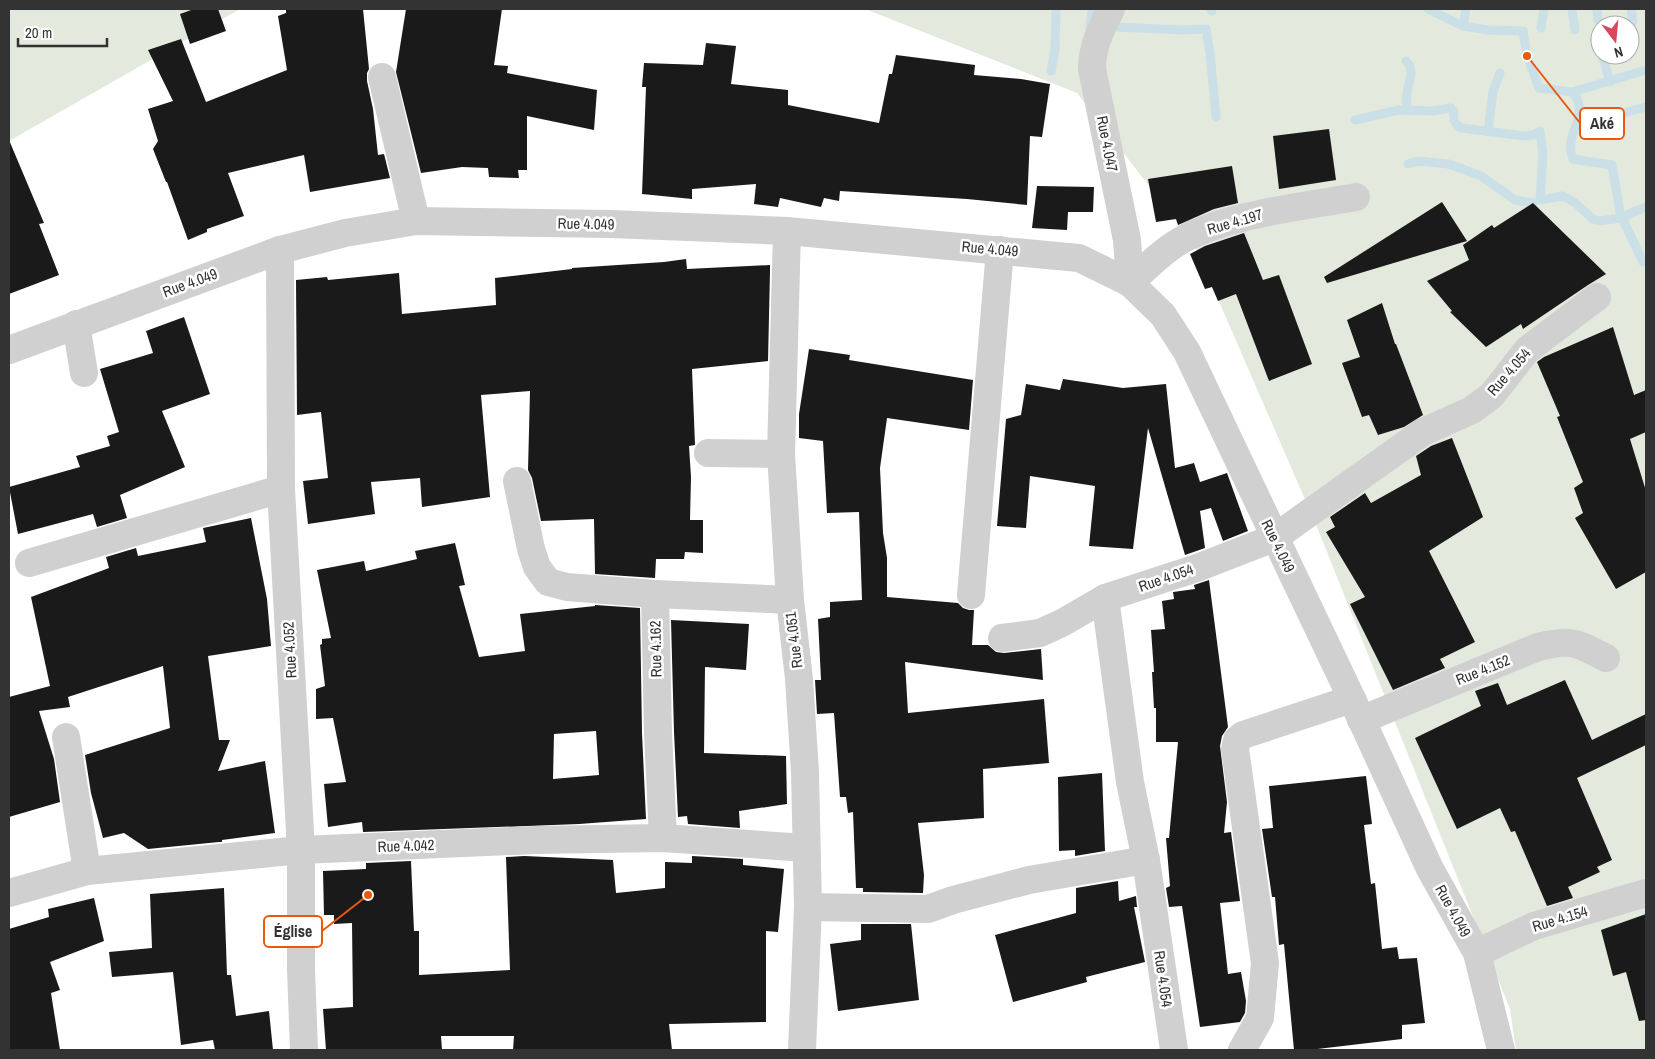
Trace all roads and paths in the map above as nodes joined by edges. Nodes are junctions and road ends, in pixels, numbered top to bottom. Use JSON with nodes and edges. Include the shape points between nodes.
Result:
{"nodes":[{"id":1,"x":1111,"y":9,"type":"edge"},
{"id":2,"x":382,"y":77,"type":"dead end"},
{"id":3,"x":1356,"y":197,"type":"dead end"},
{"id":4,"x":416,"y":221,"type":"junction"},
{"id":5,"x":787,"y":231,"type":"junction"},
{"id":6,"x":280,"y":250,"type":"junction"},
{"id":7,"x":1000,"y":250,"type":"junction"},
{"id":8,"x":1130,"y":283,"type":"junction"},
{"id":9,"x":1598,"y":297,"type":"dead end"},
{"id":10,"x":76,"y":324,"type":"junction"},
{"id":11,"x":9,"y":350,"type":"edge"},
{"id":12,"x":84,"y":373,"type":"dead end"},
{"id":13,"x":708,"y":454,"type":"dead end"},
{"id":14,"x":781,"y":454,"type":"junction"},
{"id":15,"x":517,"y":481,"type":"dead end"},
{"id":16,"x":280,"y":489,"type":"junction"},
{"id":17,"x":1274,"y":538,"type":"junction"},
{"id":18,"x":29,"y":563,"type":"dead end"},
{"id":19,"x":655,"y":594,"type":"junction"},
{"id":20,"x":971,"y":595,"type":"dead end"},
{"id":21,"x":1105,"y":598,"type":"junction"},
{"id":22,"x":790,"y":600,"type":"junction"},
{"id":23,"x":1002,"y":638,"type":"dead end"},
{"id":24,"x":1606,"y":658,"type":"dead end"},
{"id":25,"x":1357,"y":710,"type":"junction"},
{"id":26,"x":66,"y":737,"type":"dead end"},
{"id":27,"x":663,"y":838,"type":"junction"},
{"id":28,"x":806,"y":848,"type":"junction"},
{"id":29,"x":301,"y":850,"type":"junction"},
{"id":30,"x":1146,"y":860,"type":"junction"},
{"id":31,"x":87,"y":871,"type":"junction"},
{"id":32,"x":9,"y":893,"type":"edge"},
{"id":33,"x":1646,"y":893,"type":"edge"},
{"id":34,"x":808,"y":907,"type":"junction"},
{"id":35,"x":1477,"y":953,"type":"junction"},
{"id":36,"x":304,"y":1050,"type":"edge"},
{"id":37,"x":802,"y":1050,"type":"edge"},
{"id":38,"x":1174,"y":1050,"type":"edge"},
{"id":39,"x":1242,"y":1050,"type":"edge"},
{"id":40,"x":1501,"y":1050,"type":"edge"}],
"edges":[{"from":1,"to":8,"type":"street","name":"Rue 4.047","via":[[1096,40],[1092,69],[1127,240]]},
{"from":2,"to":4,"type":"street"},
{"from":3,"to":8,"type":"street","name":"Rue 4.197","via":[[1250,216],[1219,225],[1174,244]]},
{"from":4,"to":5,"type":"street","name":"Rue 4.049"},
{"from":4,"to":6,"type":"street","name":"Rue 4.049","via":[[345,233]]},
{"from":5,"to":7,"type":"street","name":"Rue 4.049"},
{"from":5,"to":14,"type":"street","name":"Rue 4.051"},
{"from":6,"to":10,"type":"street","name":"Rue 4.049"},
{"from":6,"to":16,"type":"street","name":"Rue 4.052"},
{"from":7,"to":8,"type":"street","name":"Rue 4.049","via":[[1079,258]]},
{"from":7,"to":20,"type":"street"},
{"from":8,"to":17,"type":"street","name":"Rue 4.049","via":[[1163,314],[1186,352]]},
{"from":9,"to":17,"type":"street","name":"Rue 4.054","via":[[1527,350],[1492,395],[1472,410],[1423,432]]},
{"from":10,"to":11,"type":"street","name":"Rue 4.049"},
{"from":10,"to":12,"type":"street"},
{"from":13,"to":14,"type":"street"},
{"from":14,"to":22,"type":"street","name":"Rue 4.051"},
{"from":15,"to":19,"type":"street","via":[[531,549],[537,567],[548,582],[566,587]]},
{"from":16,"to":18,"type":"street"},
{"from":16,"to":29,"type":"street","name":"Rue 4.052"},
{"from":17,"to":21,"type":"street","name":"Rue 4.054","via":[[1197,568]]},
{"from":17,"to":25,"type":"street","name":"Rue 4.049"},
{"from":19,"to":22,"type":"street"},
{"from":19,"to":27,"type":"street","name":"Rue 4.162"},
{"from":21,"to":23,"type":"street","via":[[1040,632]]},
{"from":21,"to":30,"type":"street","name":"Rue 4.054","via":[[1130,782]]},
{"from":22,"to":28,"type":"street","name":"Rue 4.051","via":[[805,772]]},
{"from":24,"to":25,"type":"street","name":"Rue 4.152","via":[[1578,644],[1560,642]]},
{"from":25,"to":35,"type":"street","name":"Rue 4.049","via":[[1430,869]]},
{"from":25,"to":39,"type":"street","name":"Rue 4.152","via":[[1243,735],[1237,740],[1265,963],[1260,1018]]},
{"from":26,"to":31,"type":"street"},
{"from":27,"to":28,"type":"street","name":"Rue 4.042"},
{"from":27,"to":29,"type":"street","name":"Rue 4.042"},
{"from":28,"to":34,"type":"street","name":"Rue 4.051"},
{"from":29,"to":31,"type":"street","name":"Rue 4.042"},
{"from":29,"to":36,"type":"street","name":"Rue 4.052"},
{"from":30,"to":34,"type":"street","via":[[1029,880],[928,909]]},
{"from":30,"to":38,"type":"street","name":"Rue 4.054"},
{"from":31,"to":32,"type":"street","name":"Rue 4.042"},
{"from":33,"to":35,"type":"street","name":"Rue 4.154","via":[[1534,926]]},
{"from":34,"to":37,"type":"street","name":"Rue 4.051"},
{"from":35,"to":40,"type":"street","name":"Rue 4.049"}]}
